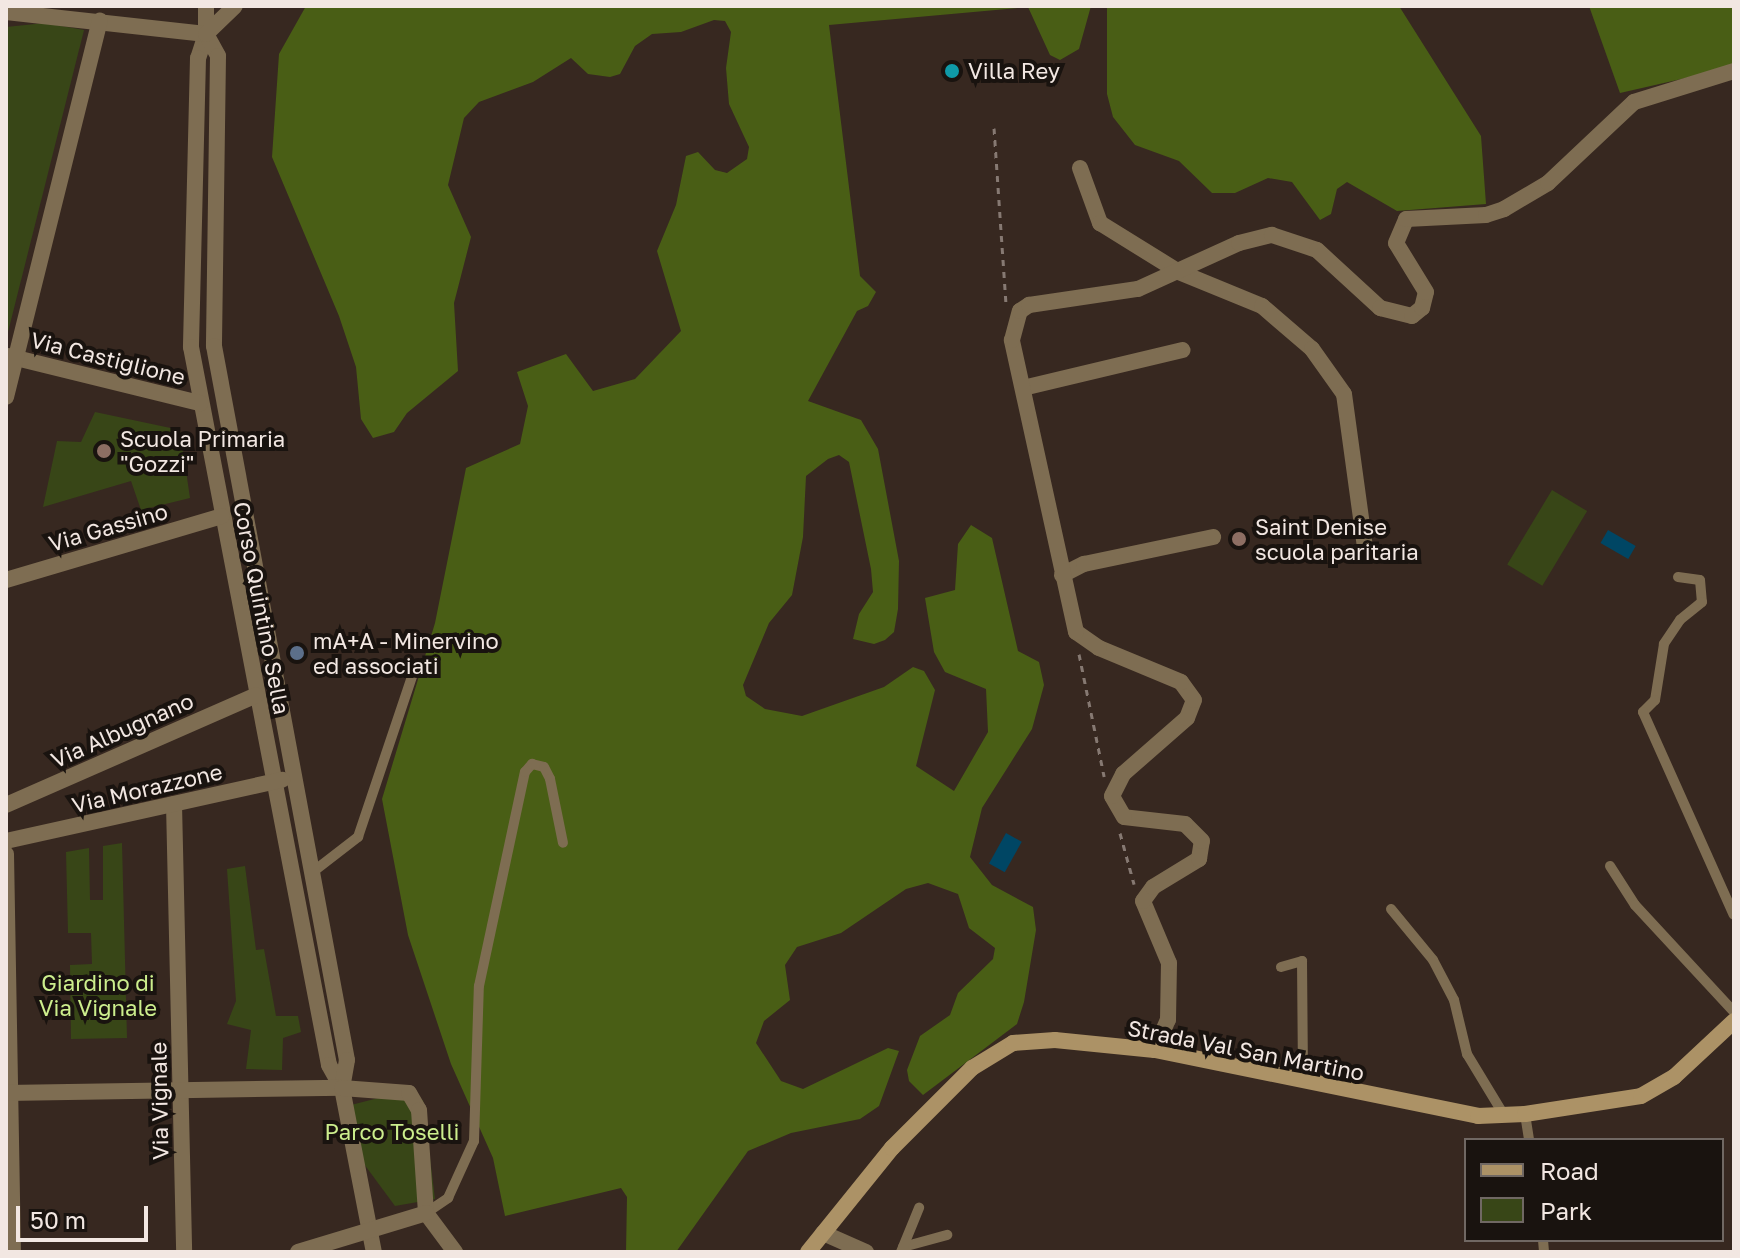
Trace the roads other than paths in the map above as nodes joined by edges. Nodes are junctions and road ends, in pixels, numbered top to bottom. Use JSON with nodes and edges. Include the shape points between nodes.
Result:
{"nodes":[{"id":1,"x":206,"y":6,"type":"edge"},
{"id":2,"x":235,"y":6,"type":"edge"},
{"id":3,"x":6,"y":12,"type":"edge"},
{"id":4,"x":100,"y":21,"type":"junction"},
{"id":5,"x":206,"y":34,"type":"junction"},
{"id":6,"x":1734,"y":71,"type":"edge"},
{"id":7,"x":1080,"y":168,"type":"dead end"},
{"id":8,"x":1179,"y":272,"type":"junction"},
{"id":9,"x":1183,"y":350,"type":"dead end"},
{"id":10,"x":11,"y":357,"type":"edge"},
{"id":11,"x":1023,"y":388,"type":"junction"},
{"id":12,"x":6,"y":397,"type":"edge"},
{"id":13,"x":200,"y":403,"type":"junction"},
{"id":14,"x":222,"y":516,"type":"junction"},
{"id":15,"x":1213,"y":537,"type":"dead end"},
{"id":16,"x":1366,"y":555,"type":"dead end"},
{"id":17,"x":1062,"y":575,"type":"junction"},
{"id":18,"x":1678,"y":577,"type":"dead end"},
{"id":19,"x":6,"y":580,"type":"edge"},
{"id":20,"x":412,"y":677,"type":"dead end"},
{"id":21,"x":256,"y":695,"type":"junction"},
{"id":22,"x":297,"y":776,"type":"junction"},
{"id":23,"x":274,"y":782,"type":"junction"},
{"id":24,"x":174,"y":804,"type":"junction"},
{"id":25,"x":6,"y":805,"type":"edge"},
{"id":26,"x":6,"y":841,"type":"edge"},
{"id":27,"x":563,"y":843,"type":"dead end"},
{"id":28,"x":6,"y":854,"type":"edge"},
{"id":29,"x":1610,"y":866,"type":"dead end"},
{"id":30,"x":314,"y":871,"type":"junction"},
{"id":31,"x":1391,"y":909,"type":"dead end"},
{"id":32,"x":1734,"y":915,"type":"edge"},
{"id":33,"x":1281,"y":967,"type":"dead end"},
{"id":34,"x":1734,"y":1012,"type":"edge"},
{"id":35,"x":1734,"y":1021,"type":"edge"},
{"id":36,"x":1155,"y":1050,"type":"junction"},
{"id":37,"x":1303,"y":1084,"type":"junction"},
{"id":38,"x":342,"y":1088,"type":"junction"},
{"id":39,"x":181,"y":1092,"type":"junction"},
{"id":40,"x":9,"y":1093,"type":"edge"},
{"id":41,"x":1525,"y":1114,"type":"junction"},
{"id":42,"x":1504,"y":1115,"type":"junction"},
{"id":43,"x":1529,"y":1138,"type":"edge"},
{"id":44,"x":919,"y":1208,"type":"dead end"},
{"id":45,"x":426,"y":1213,"type":"junction"},
{"id":46,"x":371,"y":1233,"type":"junction"},
{"id":47,"x":823,"y":1233,"type":"junction"},
{"id":48,"x":947,"y":1235,"type":"dead end"},
{"id":49,"x":902,"y":1250,"type":"edge"},
{"id":50,"x":13,"y":1252,"type":"edge"},
{"id":51,"x":184,"y":1252,"type":"edge"},
{"id":52,"x":298,"y":1252,"type":"edge"},
{"id":53,"x":374,"y":1252,"type":"edge"},
{"id":54,"x":455,"y":1252,"type":"edge"},
{"id":55,"x":808,"y":1252,"type":"edge"},
{"id":56,"x":866,"y":1252,"type":"edge"}],
"edges":[{"from":1,"to":5,"type":"street","name":"Corso Quintino Sella"},
{"from":2,"to":5,"type":"street"},
{"from":3,"to":4,"type":"street"},
{"from":4,"to":5,"type":"street"},
{"from":4,"to":10,"type":"street"},
{"from":5,"to":13,"type":"street","name":"Corso Quintino Sella","via":[[198,58],[191,347]]},
{"from":5,"to":22,"type":"street","name":"Corso Quintino Sella","via":[[218,56],[214,346]]},
{"from":6,"to":8,"type":"street","via":[[1634,102],[1548,183],[1504,209],[1486,215],[1406,219],[1396,243],[1426,292],[1422,308],[1412,316],[1380,308],[1317,250],[1287,236],[1256,237]]},
{"from":7,"to":8,"type":"street","via":[[1100,223]]},
{"from":8,"to":11,"type":"street","via":[[1138,289],[1029,305],[1020,311],[1012,329]]},
{"from":8,"to":16,"type":"street","via":[[1262,306],[1312,349],[1344,394]]},
{"from":9,"to":11,"type":"street"},
{"from":10,"to":12,"type":"street"},
{"from":10,"to":13,"type":"street","name":"Via Castiglione"},
{"from":11,"to":17,"type":"street"},
{"from":13,"to":14,"type":"street","name":"Corso Quintino Sella"},
{"from":14,"to":19,"type":"street","name":"Via Gassino"},
{"from":14,"to":21,"type":"street","name":"Corso Quintino Sella"},
{"from":15,"to":17,"type":"street","via":[[1084,564]]},
{"from":17,"to":36,"type":"street","via":[[1076,632],[1099,648],[1181,682],[1194,700],[1187,718],[1114,786],[1120,815],[1185,824],[1202,841],[1199,859],[1153,887],[1143,901],[1169,963],[1168,1020]]},
{"from":18,"to":32,"type":"lane","via":[[1700,580],[1702,602],[1680,620],[1664,644],[1655,700],[1643,712]]},
{"from":20,"to":30,"type":"lane","via":[[358,837]]},
{"from":21,"to":23,"type":"street","name":"Corso Quintino Sella"},
{"from":21,"to":25,"type":"street","name":"Via Albugnano"},
{"from":22,"to":23,"type":"street","name":"Via Morazzone"},
{"from":22,"to":30,"type":"street","name":"Corso Quintino Sella"},
{"from":23,"to":24,"type":"street","name":"Via Morazzone"},
{"from":23,"to":38,"type":"street","name":"Corso Quintino Sella","via":[[329,1065]]},
{"from":24,"to":26,"type":"street","name":"Via Morazzone"},
{"from":24,"to":39,"type":"street","name":"Via Vignale"},
{"from":27,"to":45,"type":"lane","via":[[550,779],[544,767],[532,764],[525,772],[479,986],[474,1141],[448,1198]]},
{"from":28,"to":40,"type":"street"},
{"from":29,"to":34,"type":"lane","via":[[1635,905]]},
{"from":30,"to":38,"type":"street","name":"Corso Quintino Sella","via":[[347,1060]]},
{"from":31,"to":42,"type":"lane","via":[[1433,960],[1454,1000],[1467,1054]]},
{"from":33,"to":37,"type":"lane","via":[[1302,961]]},
{"from":35,"to":41,"type":"street","name":"Strada Val San Martino","via":[[1674,1077],[1641,1096]]},
{"from":36,"to":37,"type":"street","name":"Strada Val San Martino"},
{"from":36,"to":47,"type":"street","name":"Strada Val San Martino","via":[[1055,1040],[999,1050],[972,1068],[892,1148]]},
{"from":37,"to":42,"type":"street","name":"Strada Val San Martino","via":[[1478,1116]]},
{"from":38,"to":39,"type":"street"},
{"from":38,"to":45,"type":"street","via":[[409,1093],[419,1110]]},
{"from":38,"to":46,"type":"street","name":"Corso Quintino Sella"},
{"from":39,"to":40,"type":"street"},
{"from":39,"to":51,"type":"street","name":"Via Vignale"},
{"from":40,"to":50,"type":"street"},
{"from":41,"to":42,"type":"street","name":"Strada Val San Martino"},
{"from":41,"to":43,"type":"lane"},
{"from":44,"to":49,"type":"lane"},
{"from":45,"to":46,"type":"street"},
{"from":45,"to":54,"type":"street"},
{"from":46,"to":52,"type":"street"},
{"from":46,"to":53,"type":"street","name":"Corso Quintino Sella"},
{"from":47,"to":55,"type":"street","name":"Strada Val San Martino"},
{"from":47,"to":56,"type":"street"},
{"from":48,"to":49,"type":"lane"}]}
